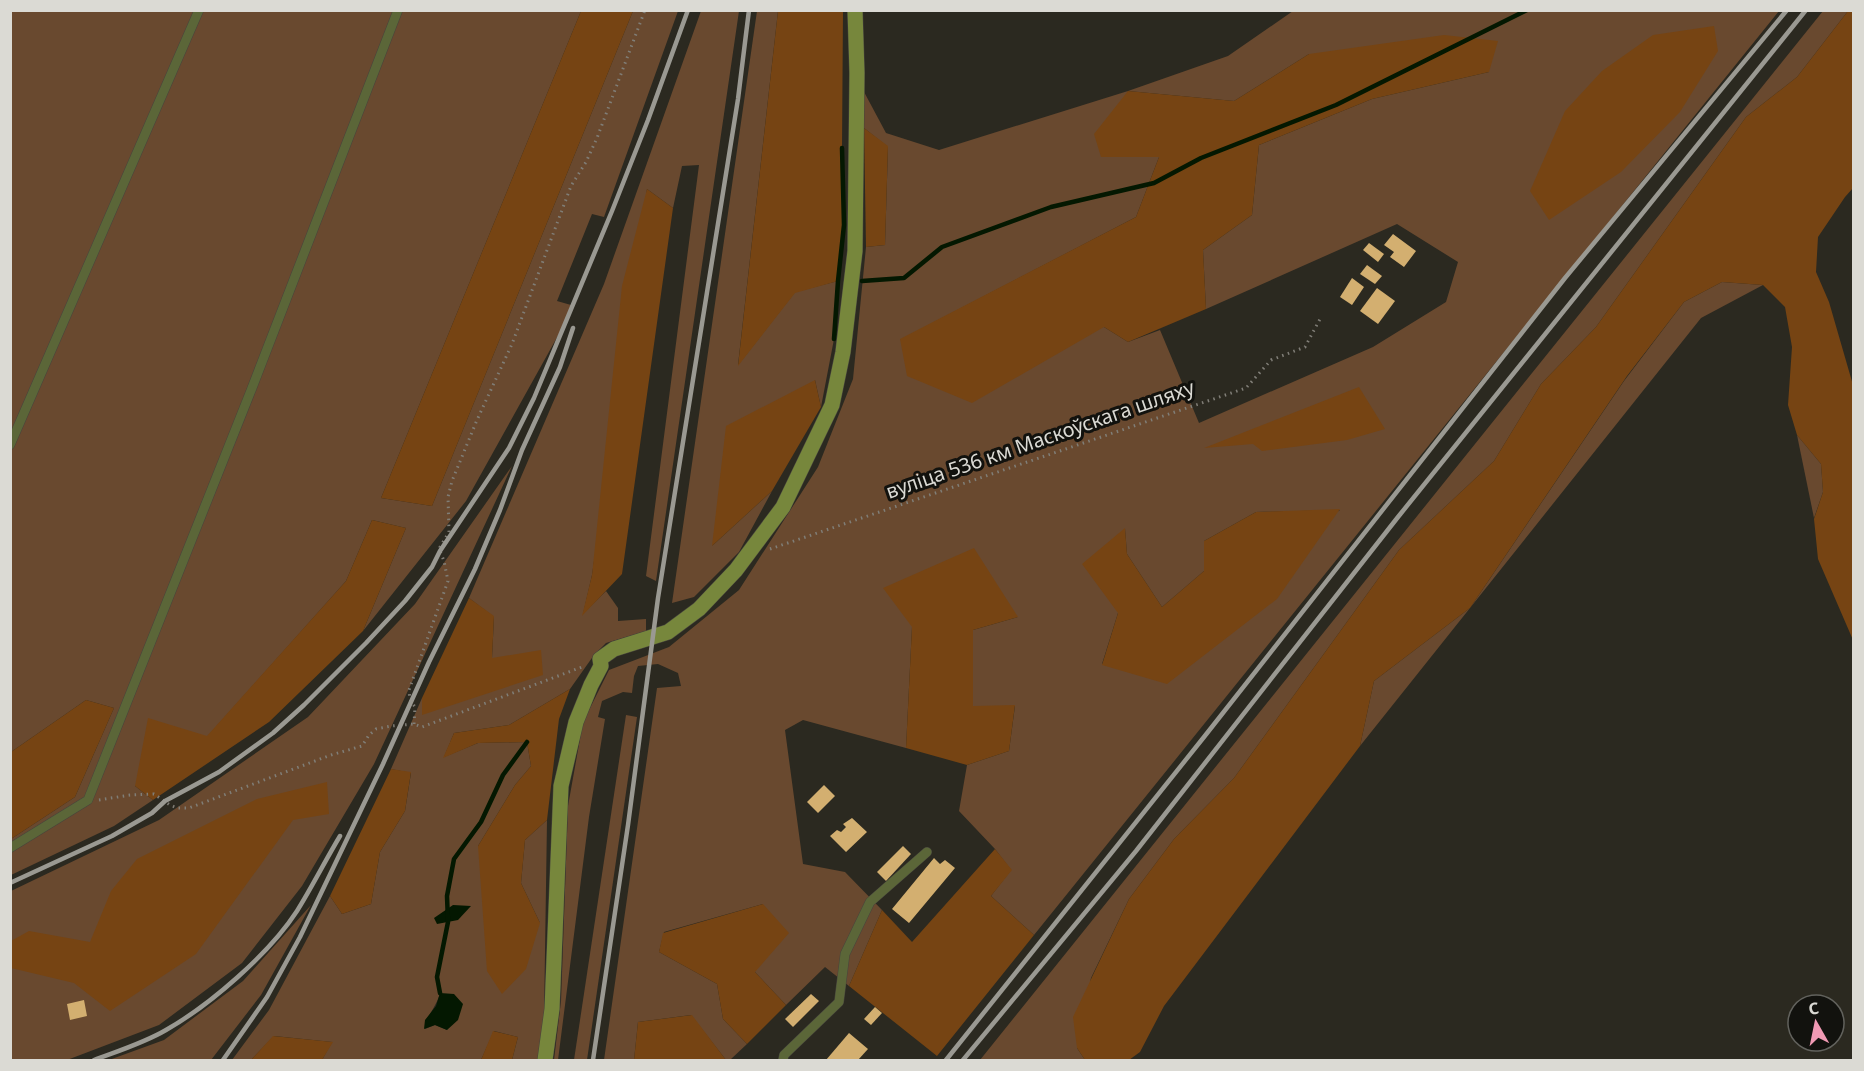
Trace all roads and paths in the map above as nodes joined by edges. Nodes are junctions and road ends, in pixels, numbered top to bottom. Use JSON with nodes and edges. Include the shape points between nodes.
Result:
{"nodes":[{"id":1,"x":199,"y":10,"type":"edge"},
{"id":2,"x":398,"y":10,"type":"edge"},
{"id":3,"x":645,"y":10,"type":"edge"},
{"id":4,"x":855,"y":10,"type":"edge"},
{"id":5,"x":1320,"y":319,"type":"dead end"},
{"id":6,"x":10,"y":445,"type":"edge"},
{"id":7,"x":746,"y":557,"type":"junction"},
{"id":8,"x":600,"y":659,"type":"junction"},
{"id":9,"x":414,"y":724,"type":"junction"},
{"id":10,"x":88,"y":800,"type":"junction"},
{"id":11,"x":10,"y":848,"type":"edge"},
{"id":12,"x":927,"y":852,"type":"dead end"},
{"id":13,"x":545,"y":1060,"type":"edge"},
{"id":14,"x":783,"y":1060,"type":"edge"}],
"edges":[{"from":1,"to":6,"type":"lane"},
{"from":2,"to":10,"type":"lane"},
{"from":3,"to":9,"type":"path","via":[[597,138],[571,186],[512,344],[452,481],[448,497],[449,532],[440,551],[448,582],[409,690],[415,707]]},
{"from":4,"to":7,"type":"street","via":[[855,251],[837,389],[783,507]]},
{"from":5,"to":7,"type":"path","name":"вуліца 536 км Маскоўскага шляху","via":[[1305,347],[1271,360],[1246,388]]},
{"from":7,"to":8,"type":"street","via":[[699,609],[668,632],[614,649]]},
{"from":8,"to":9,"type":"path","via":[[422,727]]},
{"from":8,"to":13,"type":"street","via":[[601,666],[576,722],[561,786],[552,1009]]},
{"from":9,"to":10,"type":"path","via":[[376,729],[362,746],[189,808],[177,808],[154,794]]},
{"from":10,"to":11,"type":"lane"},
{"from":12,"to":14,"type":"lane","via":[[870,902],[845,954],[839,1002]]}]}
